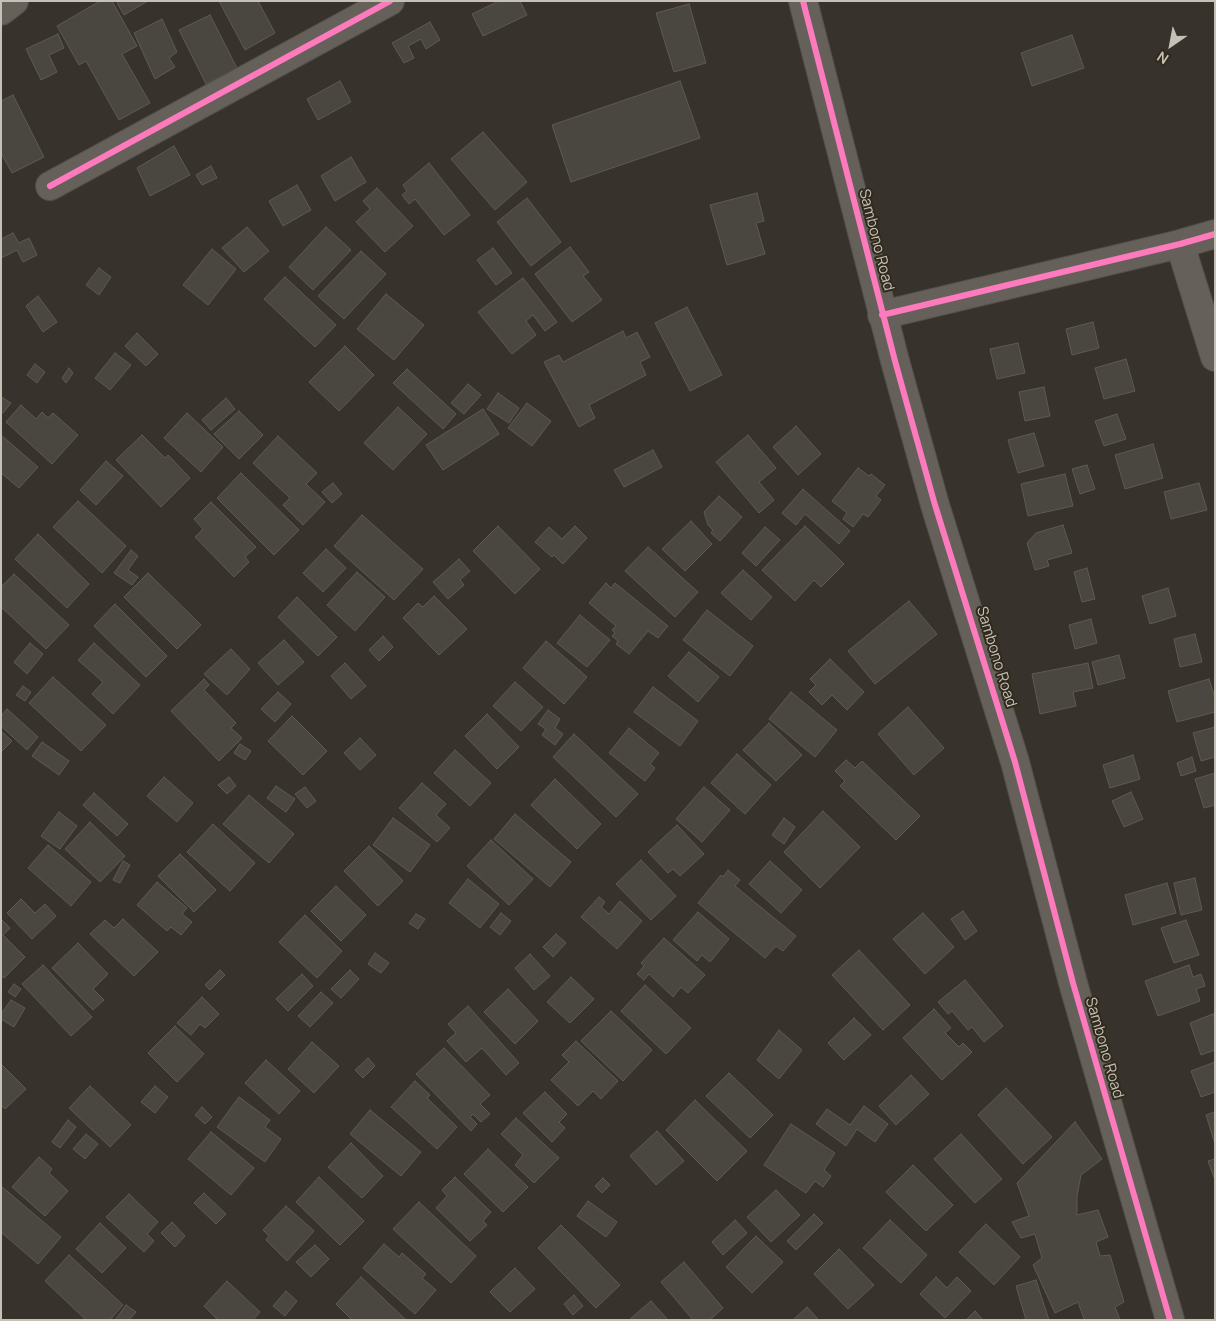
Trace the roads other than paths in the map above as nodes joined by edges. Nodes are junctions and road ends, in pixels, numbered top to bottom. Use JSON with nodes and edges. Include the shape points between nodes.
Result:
{"nodes":[{"id":1,"x":14,"y":1,"type":"edge"},
{"id":2,"x":390,"y":1,"type":"edge"},
{"id":3,"x":802,"y":1,"type":"edge"},
{"id":4,"x":1,"y":11,"type":"edge"},
{"id":5,"x":50,"y":186,"type":"dead end"},
{"id":6,"x":1215,"y":234,"type":"edge"},
{"id":7,"x":1180,"y":244,"type":"junction"},
{"id":8,"x":882,"y":315,"type":"junction"},
{"id":9,"x":1215,"y":357,"type":"edge"},
{"id":10,"x":1170,"y":1320,"type":"edge"}],
"edges":[{"from":1,"to":4,"type":"street"},
{"from":2,"to":5,"type":"street"},
{"from":3,"to":8,"type":"street","name":"Sambono Road"},
{"from":6,"to":7,"type":"street"},
{"from":7,"to":8,"type":"street"},
{"from":7,"to":9,"type":"street"},
{"from":8,"to":10,"type":"street","name":"Sambono Road","via":[[935,505],[1015,762],[1072,983]]}]}
